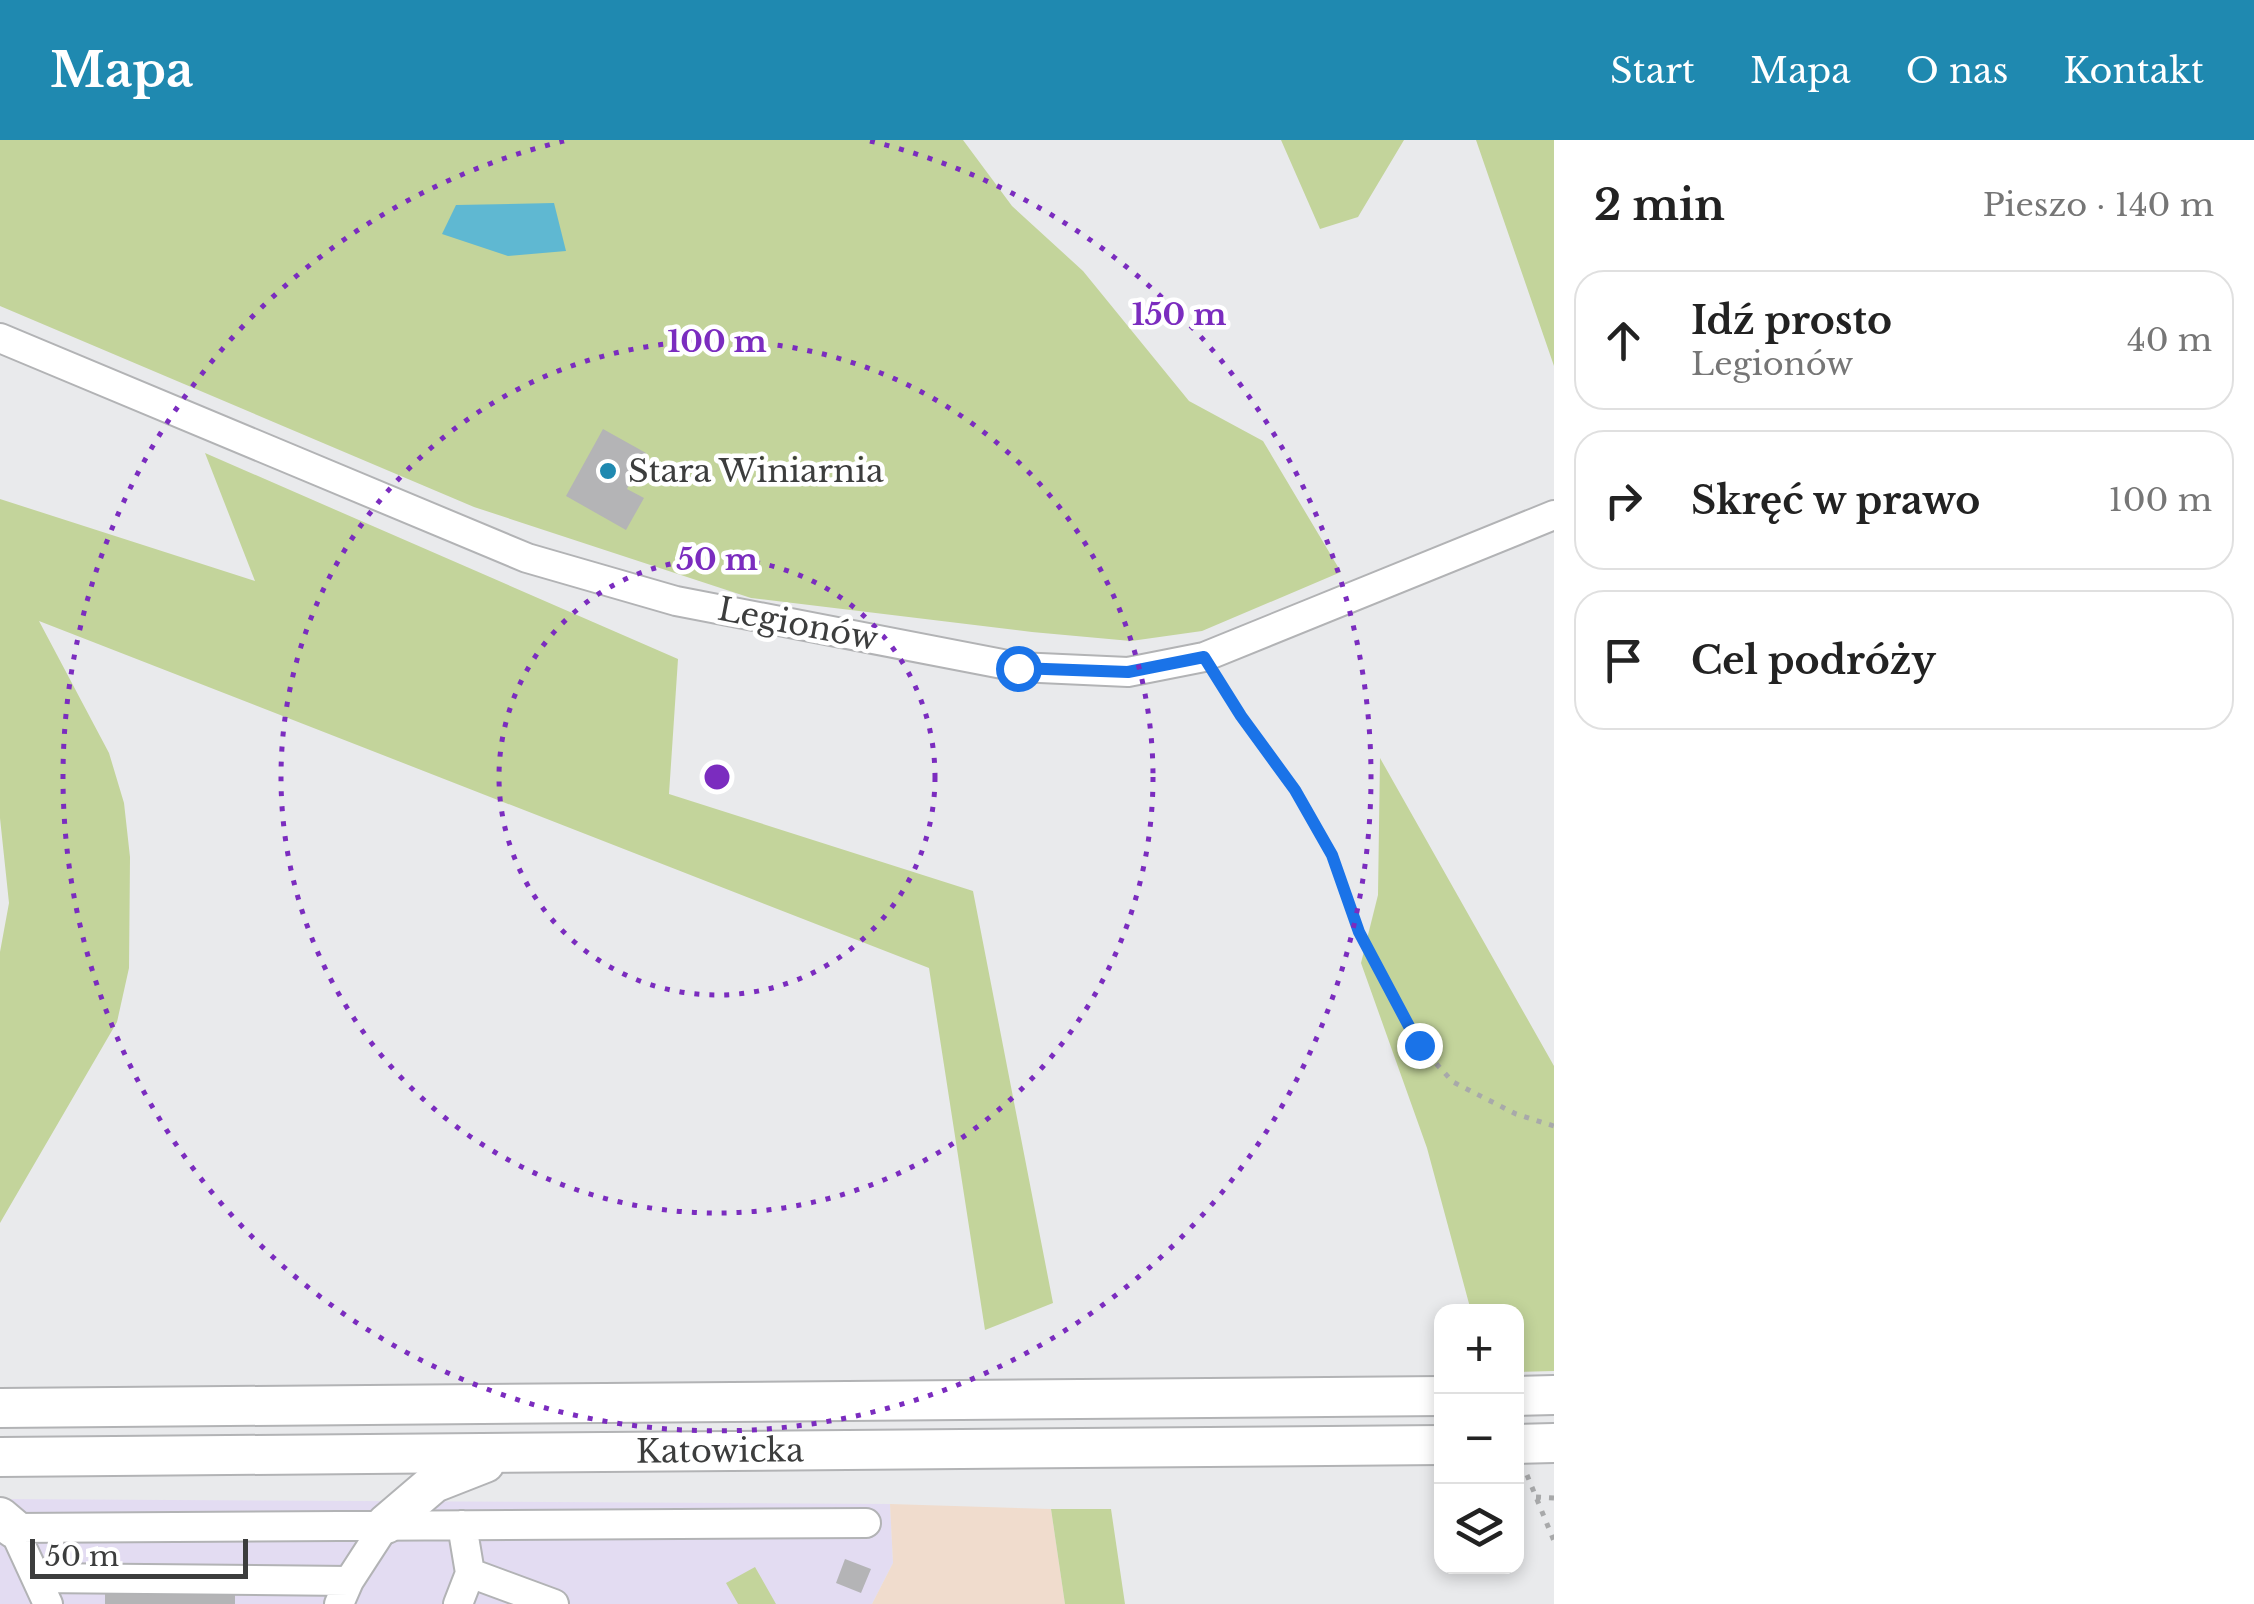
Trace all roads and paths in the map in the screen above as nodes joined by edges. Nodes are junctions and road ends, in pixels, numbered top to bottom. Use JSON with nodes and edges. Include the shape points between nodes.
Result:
{"nodes":[{"id":1,"x":0,"y":338,"type":"edge"},
{"id":2,"x":1554,"y":515,"type":"edge"},
{"id":3,"x":1204,"y":657,"type":"junction"},
{"id":4,"x":1554,"y":1126,"type":"edge"},
{"id":5,"x":1434,"y":1396,"type":"edge"},
{"id":6,"x":1524,"y":1396,"type":"edge"},
{"id":7,"x":1554,"y":1396,"type":"edge"},
{"id":8,"x":0,"y":1408,"type":"edge"},
{"id":9,"x":1554,"y":1443,"type":"edge"},
{"id":10,"x":1434,"y":1444,"type":"edge"},
{"id":11,"x":1524,"y":1444,"type":"edge"},
{"id":12,"x":506,"y":1455,"type":"junction"},
{"id":13,"x":0,"y":1458,"type":"edge"},
{"id":14,"x":1524,"y":1464,"type":"edge"},
{"id":15,"x":1536,"y":1497,"type":"junction"},
{"id":16,"x":1554,"y":1498,"type":"edge"},
{"id":17,"x":7,"y":1523,"type":"edge"},
{"id":18,"x":866,"y":1523,"type":"dead end"},
{"id":19,"x":386,"y":1524,"type":"junction"},
{"id":20,"x":462,"y":1525,"type":"junction"},
{"id":21,"x":1554,"y":1541,"type":"edge"},
{"id":22,"x":470,"y":1573,"type":"junction"},
{"id":23,"x":36,"y":1578,"type":"junction"},
{"id":24,"x":344,"y":1593,"type":"edge"},
{"id":25,"x":48,"y":1604,"type":"edge"},
{"id":26,"x":458,"y":1604,"type":"edge"},
{"id":27,"x":554,"y":1604,"type":"edge"}],
"edges":[{"from":1,"to":3,"type":"street","name":"Legionów","via":[[527,558],[676,601],[1018,668],[1128,672]]},
{"from":2,"to":3,"type":"street","name":"Legionów"},
{"from":3,"to":4,"type":"path","via":[[1332,855],[1359,932],[1419,1045],[1453,1082]]},
{"from":5,"to":8,"type":"main road","name":"Katowicka"},
{"from":6,"to":7,"type":"main road"},
{"from":9,"to":11,"type":"main road"},
{"from":10,"to":12,"type":"main road","name":"Katowicka"},
{"from":12,"to":13,"type":"main road","name":"Katowicka"},
{"from":12,"to":19,"type":"main road","via":[[434,1483]]},
{"from":14,"to":15,"type":"path"},
{"from":15,"to":16,"type":"path"},
{"from":15,"to":21,"type":"path"},
{"from":17,"to":19,"type":"street"},
{"from":17,"to":23,"type":"street"},
{"from":18,"to":20,"type":"street"},
{"from":19,"to":20,"type":"street"},
{"from":19,"to":24,"type":"street"},
{"from":20,"to":22,"type":"street"},
{"from":22,"to":26,"type":"street"},
{"from":22,"to":27,"type":"street"},
{"from":23,"to":24,"type":"street"},
{"from":23,"to":25,"type":"street"}]}
